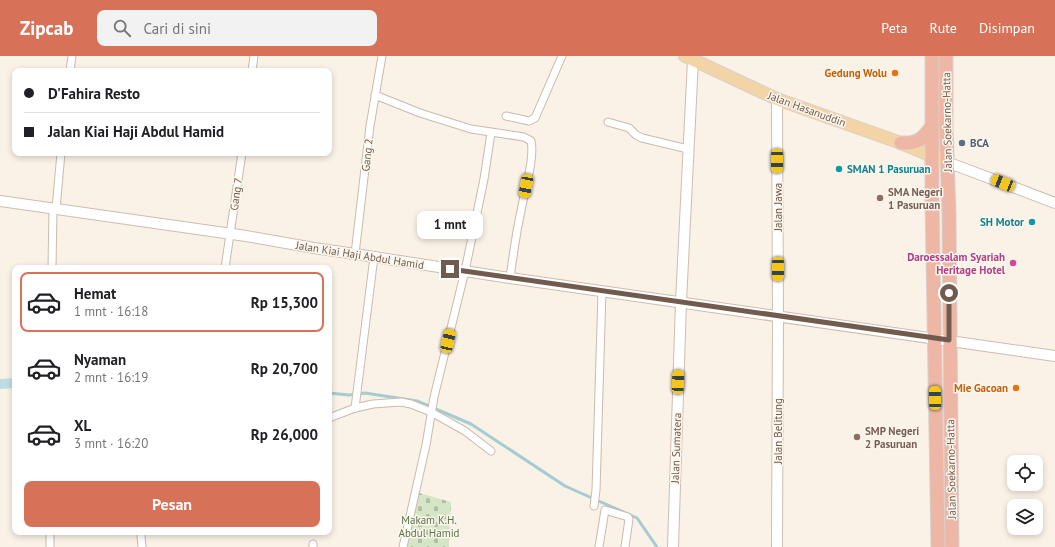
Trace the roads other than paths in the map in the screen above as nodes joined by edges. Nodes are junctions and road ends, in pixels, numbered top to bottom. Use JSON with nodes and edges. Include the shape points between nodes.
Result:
{"nodes":[{"id":1,"x":72,"y":56,"type":"edge"},
{"id":2,"x":254,"y":56,"type":"edge"},
{"id":3,"x":382,"y":56,"type":"edge"},
{"id":4,"x":562,"y":56,"type":"edge"},
{"id":5,"x":932,"y":56,"type":"edge"},
{"id":6,"x":946,"y":56,"type":"edge"},
{"id":7,"x":689,"y":58,"type":"edge"},
{"id":8,"x":70,"y":68,"type":"edge"},
{"id":9,"x":252,"y":68,"type":"edge"},
{"id":10,"x":375,"y":95,"type":"junction"},
{"id":11,"x":777,"y":99,"type":"junction"},
{"id":12,"x":506,"y":116,"type":"dead end"},
{"id":13,"x":608,"y":122,"type":"dead end"},
{"id":14,"x":932,"y":126,"type":"junction"},
{"id":15,"x":491,"y":133,"type":"junction"},
{"id":16,"x":901,"y":143,"type":"junction"},
{"id":17,"x":688,"y":149,"type":"junction"},
{"id":18,"x":61,"y":156,"type":"edge"},
{"id":19,"x":242,"y":156,"type":"edge"},
{"id":20,"x":932,"y":156,"type":"junction"},
{"id":21,"x":947,"y":162,"type":"junction"},
{"id":22,"x":0,"y":201,"type":"edge"},
{"id":23,"x":1055,"y":203,"type":"edge"},
{"id":24,"x":55,"y":209,"type":"junction"},
{"id":25,"x":231,"y":234,"type":"junction"},
{"id":26,"x":355,"y":254,"type":"junction"},
{"id":27,"x":374,"y":256,"type":"junction"},
{"id":28,"x":52,"y":265,"type":"edge"},
{"id":29,"x":226,"y":265,"type":"edge"},
{"id":30,"x":465,"y":271,"type":"junction"},
{"id":31,"x":510,"y":278,"type":"junction"},
{"id":32,"x":602,"y":291,"type":"junction"},
{"id":33,"x":681,"y":302,"type":"junction"},
{"id":34,"x":778,"y":316,"type":"junction"},
{"id":35,"x":934,"y":338,"type":"junction"},
{"id":36,"x":949,"y":340,"type":"junction"},
{"id":37,"x":1055,"y":356,"type":"edge"},
{"id":38,"x":355,"y":408,"type":"junction"},
{"id":39,"x":431,"y":411,"type":"junction"},
{"id":40,"x":332,"y":417,"type":"edge"},
{"id":41,"x":491,"y":451,"type":"dead end"},
{"id":42,"x":594,"y":504,"type":"dead end"},
{"id":43,"x":50,"y":535,"type":"edge"},
{"id":44,"x":141,"y":535,"type":"edge"},
{"id":45,"x":50,"y":547,"type":"edge"},
{"id":46,"x":142,"y":547,"type":"edge"},
{"id":47,"x":403,"y":547,"type":"edge"},
{"id":48,"x":599,"y":547,"type":"edge"},
{"id":49,"x":625,"y":547,"type":"edge"},
{"id":50,"x":673,"y":547,"type":"edge"},
{"id":51,"x":777,"y":547,"type":"edge"},
{"id":52,"x":938,"y":547,"type":"edge"},
{"id":53,"x":952,"y":547,"type":"edge"}],
"edges":[{"from":1,"to":8,"type":"street"},
{"from":2,"to":9,"type":"street"},
{"from":3,"to":10,"type":"street","name":"Gang 2"},
{"from":4,"to":12,"type":"street","via":[[535,118],[529,121]]},
{"from":5,"to":14,"type":"highway","name":"Jalan Soekarno-Hatta"},
{"from":6,"to":21,"type":"highway","name":"Jalan Soekarno-Hatta"},
{"from":7,"to":11,"type":"main road","name":"Jalan Hasanuddin"},
{"from":7,"to":17,"type":"street","name":"Jalan Sumatera"},
{"from":10,"to":15,"type":"street","via":[[444,122]]},
{"from":10,"to":26,"type":"street","name":"Gang 2"},
{"from":11,"to":16,"type":"main road","name":"Jalan Hasanuddin"},
{"from":11,"to":34,"type":"street","name":"Jalan Jawa"},
{"from":13,"to":17,"type":"street","via":[[629,128],[642,138]]},
{"from":14,"to":16,"type":"highway","via":[[919,140]]},
{"from":14,"to":20,"type":"highway","name":"Jalan Soekarno-Hatta"},
{"from":15,"to":30,"type":"street"},
{"from":15,"to":31,"type":"street","via":[[524,137],[531,141],[532,147]]},
{"from":16,"to":20,"type":"main road","name":"Jalan Hasanuddin"},
{"from":17,"to":33,"type":"street","name":"Jalan Sumatera"},
{"from":18,"to":24,"type":"street"},
{"from":19,"to":25,"type":"street","name":"Gang 7"},
{"from":20,"to":21,"type":"main road","name":"Jalan Hasanuddin"},
{"from":20,"to":35,"type":"highway","name":"Jalan Soekarno-Hatta"},
{"from":21,"to":23,"type":"street"},
{"from":21,"to":36,"type":"highway","name":"Jalan Soekarno-Hatta"},
{"from":22,"to":24,"type":"street","name":"Jalan Kiai Haji Abdul Hamid"},
{"from":24,"to":25,"type":"street","name":"Jalan Kiai Haji Abdul Hamid"},
{"from":24,"to":28,"type":"street"},
{"from":25,"to":26,"type":"street","name":"Jalan Kiai Haji Abdul Hamid"},
{"from":25,"to":29,"type":"street","name":"Gang 7"},
{"from":26,"to":27,"type":"street","name":"Jalan Kiai Haji Abdul Hamid"},
{"from":27,"to":30,"type":"street","name":"Jalan Kiai Haji Abdul Hamid"},
{"from":27,"to":38,"type":"street"},
{"from":30,"to":31,"type":"street","name":"Jalan Kiai Haji Abdul Hamid"},
{"from":30,"to":39,"type":"street"},
{"from":31,"to":32,"type":"street","name":"Jalan Kiai Haji Abdul Hamid"},
{"from":32,"to":33,"type":"street","name":"Jalan Kiai Haji Abdul Hamid"},
{"from":32,"to":42,"type":"street"},
{"from":33,"to":34,"type":"street","name":"Jalan Kiai Haji Abdul Hamid"},
{"from":33,"to":50,"type":"street","name":"Jalan Sumatera"},
{"from":34,"to":35,"type":"street","name":"Jalan Kiai Haji Abdul Hamid"},
{"from":34,"to":51,"type":"street","name":"Jalan Belitung"},
{"from":35,"to":36,"type":"street","name":"Jalan Kiai Haji Abdul Hamid"},
{"from":35,"to":52,"type":"highway","name":"Jalan Soekarno-Hatta"},
{"from":36,"to":37,"type":"street","name":"Jalan Kiai Haji Abdul Hamid"},
{"from":36,"to":53,"type":"highway","name":"Jalan Soekarno-Hatta"},
{"from":38,"to":39,"type":"street","via":[[401,402]]},
{"from":38,"to":40,"type":"street"},
{"from":39,"to":41,"type":"street","via":[[465,431]]},
{"from":39,"to":47,"type":"street"},
{"from":43,"to":45,"type":"street"},
{"from":44,"to":46,"type":"street"},
{"from":48,"to":49,"type":"street","via":[[605,510],[628,517]]}]}
